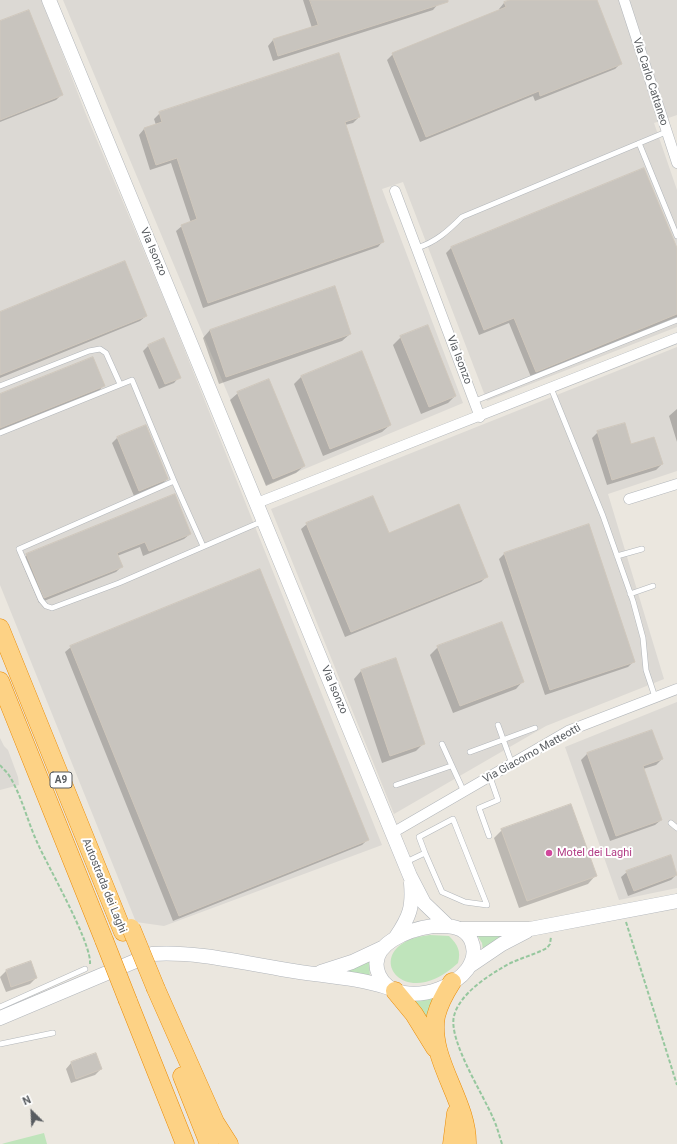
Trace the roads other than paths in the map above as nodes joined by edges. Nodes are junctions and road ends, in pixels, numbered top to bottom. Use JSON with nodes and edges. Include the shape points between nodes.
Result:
{"nodes":[{"id":1,"x":49,"y":0,"type":"edge"},
{"id":2,"x":624,"y":0,"type":"edge"},
{"id":3,"x":666,"y":132,"type":"junction"},
{"id":4,"x":639,"y":143,"type":"junction"},
{"id":5,"x":676,"y":156,"type":"edge"},
{"id":6,"x":395,"y":191,"type":"dead end"},
{"id":7,"x":677,"y":236,"type":"edge"},
{"id":8,"x":417,"y":248,"type":"junction"},
{"id":9,"x":677,"y":320,"type":"edge"},
{"id":10,"x":677,"y":338,"type":"edge"},
{"id":11,"x":120,"y":384,"type":"junction"},
{"id":12,"x":0,"y":386,"type":"edge"},
{"id":13,"x":551,"y":388,"type":"junction"},
{"id":14,"x":474,"y":401,"type":"junction"},
{"id":15,"x":480,"y":416,"type":"junction"},
{"id":16,"x":0,"y":432,"type":"edge"},
{"id":17,"x":174,"y":481,"type":"junction"},
{"id":18,"x":677,"y":484,"type":"edge"},
{"id":19,"x":629,"y":499,"type":"dead end"},
{"id":20,"x":257,"y":503,"type":"junction"},
{"id":21,"x":264,"y":521,"type":"junction"},
{"id":22,"x":204,"y":546,"type":"junction"},
{"id":23,"x":642,"y":549,"type":"dead end"},
{"id":24,"x":618,"y":556,"type":"junction"},
{"id":25,"x":652,"y":586,"type":"dead end"},
{"id":26,"x":630,"y":594,"type":"junction"},
{"id":27,"x":0,"y":628,"type":"edge"},
{"id":28,"x":0,"y":681,"type":"edge"},
{"id":29,"x":677,"y":689,"type":"edge"},
{"id":30,"x":655,"y":697,"type":"junction"},
{"id":31,"x":498,"y":725,"type":"dead end"},
{"id":32,"x":535,"y":728,"type":"dead end"},
{"id":33,"x":503,"y":740,"type":"junction"},
{"id":34,"x":442,"y":744,"type":"dead end"},
{"id":35,"x":470,"y":752,"type":"dead end"},
{"id":36,"x":512,"y":764,"type":"junction"},
{"id":37,"x":451,"y":766,"type":"junction"},
{"id":38,"x":490,"y":777,"type":"junction"},
{"id":39,"x":396,"y":785,"type":"dead end"},
{"id":40,"x":464,"y":792,"type":"junction"},
{"id":41,"x":671,"y":824,"type":"dead end"},
{"id":42,"x":677,"y":828,"type":"edge"},
{"id":43,"x":394,"y":832,"type":"junction"},
{"id":44,"x":489,"y":836,"type":"dead end"},
{"id":45,"x":425,"y":853,"type":"junction"},
{"id":46,"x":406,"y":863,"type":"junction"},
{"id":47,"x":410,"y":876,"type":"junction"},
{"id":48,"x":677,"y":901,"type":"edge"},
{"id":49,"x":455,"y":927,"type":"junction"},
{"id":50,"x":530,"y":929,"type":"junction"},
{"id":51,"x":396,"y":937,"type":"junction"},
{"id":52,"x":384,"y":947,"type":"junction"},
{"id":53,"x":471,"y":965,"type":"junction"},
{"id":54,"x":85,"y":969,"type":"road end"},
{"id":55,"x":317,"y":973,"type":"junction"},
{"id":56,"x":452,"y":982,"type":"junction"},
{"id":57,"x":392,"y":990,"type":"junction"},
{"id":58,"x":152,"y":991,"type":"junction"},
{"id":59,"x":0,"y":1007,"type":"edge"},
{"id":60,"x":0,"y":1018,"type":"edge"},
{"id":61,"x":53,"y":1032,"type":"dead end"},
{"id":62,"x":0,"y":1044,"type":"edge"},
{"id":63,"x":442,"y":1060,"type":"junction"},
{"id":64,"x":157,"y":1076,"type":"junction"},
{"id":65,"x":455,"y":1094,"type":"junction"},
{"id":66,"x":462,"y":1112,"type":"junction"},
{"id":67,"x":180,"y":1144,"type":"edge"},
{"id":68,"x":185,"y":1144,"type":"edge"},
{"id":69,"x":209,"y":1144,"type":"edge"},
{"id":70,"x":229,"y":1144,"type":"edge"},
{"id":71,"x":452,"y":1144,"type":"edge"},
{"id":72,"x":467,"y":1144,"type":"edge"},
{"id":73,"x":477,"y":1144,"type":"edge"}],
"edges":[{"from":1,"to":20,"type":"street","name":"Via Isonzo"},
{"from":2,"to":3,"type":"street","name":"Via Carlo Cattaneo"},
{"from":3,"to":4,"type":"lane"},
{"from":3,"to":5,"type":"street","name":"Via Carlo Cattaneo"},
{"from":4,"to":7,"type":"lane"},
{"from":4,"to":8,"type":"lane","via":[[462,217],[445,234],[430,244]]},
{"from":6,"to":8,"type":"street","name":"Via Isonzo"},
{"from":8,"to":14,"type":"street","name":"Via Isonzo"},
{"from":9,"to":14,"type":"lane"},
{"from":10,"to":13,"type":"street"},
{"from":11,"to":12,"type":"lane","via":[[106,353],[100,349]]},
{"from":11,"to":16,"type":"lane"},
{"from":11,"to":17,"type":"lane","via":[[132,380]]},
{"from":13,"to":15,"type":"street"},
{"from":13,"to":24,"type":"lane"},
{"from":14,"to":15,"type":"street","name":"Via Isonzo"},
{"from":15,"to":20,"type":"street"},
{"from":17,"to":22,"type":"lane"},
{"from":17,"to":22,"type":"lane","via":[[18,549],[41,600],[52,608],[119,583]]},
{"from":18,"to":19,"type":"street"},
{"from":20,"to":21,"type":"street","name":"Via Isonzo"},
{"from":21,"to":22,"type":"lane"},
{"from":21,"to":43,"type":"street","name":"Via Isonzo"},
{"from":23,"to":24,"type":"lane"},
{"from":24,"to":26,"type":"lane"},
{"from":25,"to":26,"type":"lane"},
{"from":26,"to":30,"type":"lane","via":[[644,638],[646,670]]},
{"from":27,"to":58,"type":"highway","name":"Autostrada dei Laghi","number":"A9"},
{"from":28,"to":64,"type":"highway","name":"Autostrada dei Laghi","number":"A9","bridge":true},
{"from":29,"to":30,"type":"street","name":"Via Giacomo Matteotti"},
{"from":30,"to":36,"type":"street","name":"Via Giacomo Matteotti","via":[[568,732]]},
{"from":31,"to":33,"type":"lane"},
{"from":32,"to":33,"type":"lane"},
{"from":33,"to":35,"type":"lane"},
{"from":33,"to":36,"type":"lane"},
{"from":34,"to":37,"type":"lane"},
{"from":36,"to":38,"type":"street","name":"Via Giacomo Matteotti"},
{"from":37,"to":39,"type":"lane"},
{"from":37,"to":40,"type":"lane"},
{"from":38,"to":40,"type":"street","name":"Via Giacomo Matteotti"},
{"from":38,"to":44,"type":"lane","via":[[498,800],[479,808]]},
{"from":40,"to":43,"type":"street","name":"Via Giacomo Matteotti"},
{"from":41,"to":42,"type":"lane"},
{"from":43,"to":46,"type":"street","name":"Via Isonzo"},
{"from":45,"to":45,"type":"lane","via":[[442,892],[465,902],[488,905],[452,819],[419,837]]},
{"from":45,"to":46,"type":"lane"},
{"from":46,"to":47,"type":"street","name":"Via Isonzo"},
{"from":47,"to":49,"type":"street","name":"Via Isonzo","via":[[424,903]]},
{"from":47,"to":51,"type":"street","name":"Via Isonzo","via":[[410,912]]},
{"from":48,"to":50,"type":"street"},
{"from":49,"to":50,"type":"street"},
{"from":49,"to":51,"type":"street","via":[[422,928]]},
{"from":49,"to":53,"type":"street","via":[[469,937],[473,946]]},
{"from":50,"to":53,"type":"street"},
{"from":51,"to":52,"type":"street"},
{"from":52,"to":55,"type":"street","via":[[352,962]]},
{"from":52,"to":57,"type":"street","via":[[378,956],[376,966],[379,975]]},
{"from":53,"to":56,"type":"street"},
{"from":54,"to":59,"type":"lane"},
{"from":55,"to":57,"type":"street","via":[[366,981]]},
{"from":55,"to":60,"type":"street","via":[[170,953],[152,954]]},
{"from":56,"to":57,"type":"street","via":[[422,994],[406,994]]},
{"from":56,"to":63,"type":"highway","via":[[442,1000],[436,1019],[436,1034]]},
{"from":57,"to":63,"type":"highway","via":[[414,1014]]},
{"from":58,"to":69,"type":"highway","name":"Autostrada dei Laghi","number":"A9"},
{"from":58,"to":70,"type":"highway","via":[[215,1122]]},
{"from":61,"to":62,"type":"lane"},
{"from":63,"to":65,"type":"highway"},
{"from":64,"to":67,"type":"highway"},
{"from":64,"to":68,"type":"highway","name":"Autostrada dei Laghi","number":"A9"},
{"from":65,"to":66,"type":"highway"},
{"from":65,"to":71,"type":"highway"},
{"from":66,"to":72,"type":"highway"},
{"from":66,"to":73,"type":"highway"}]}
